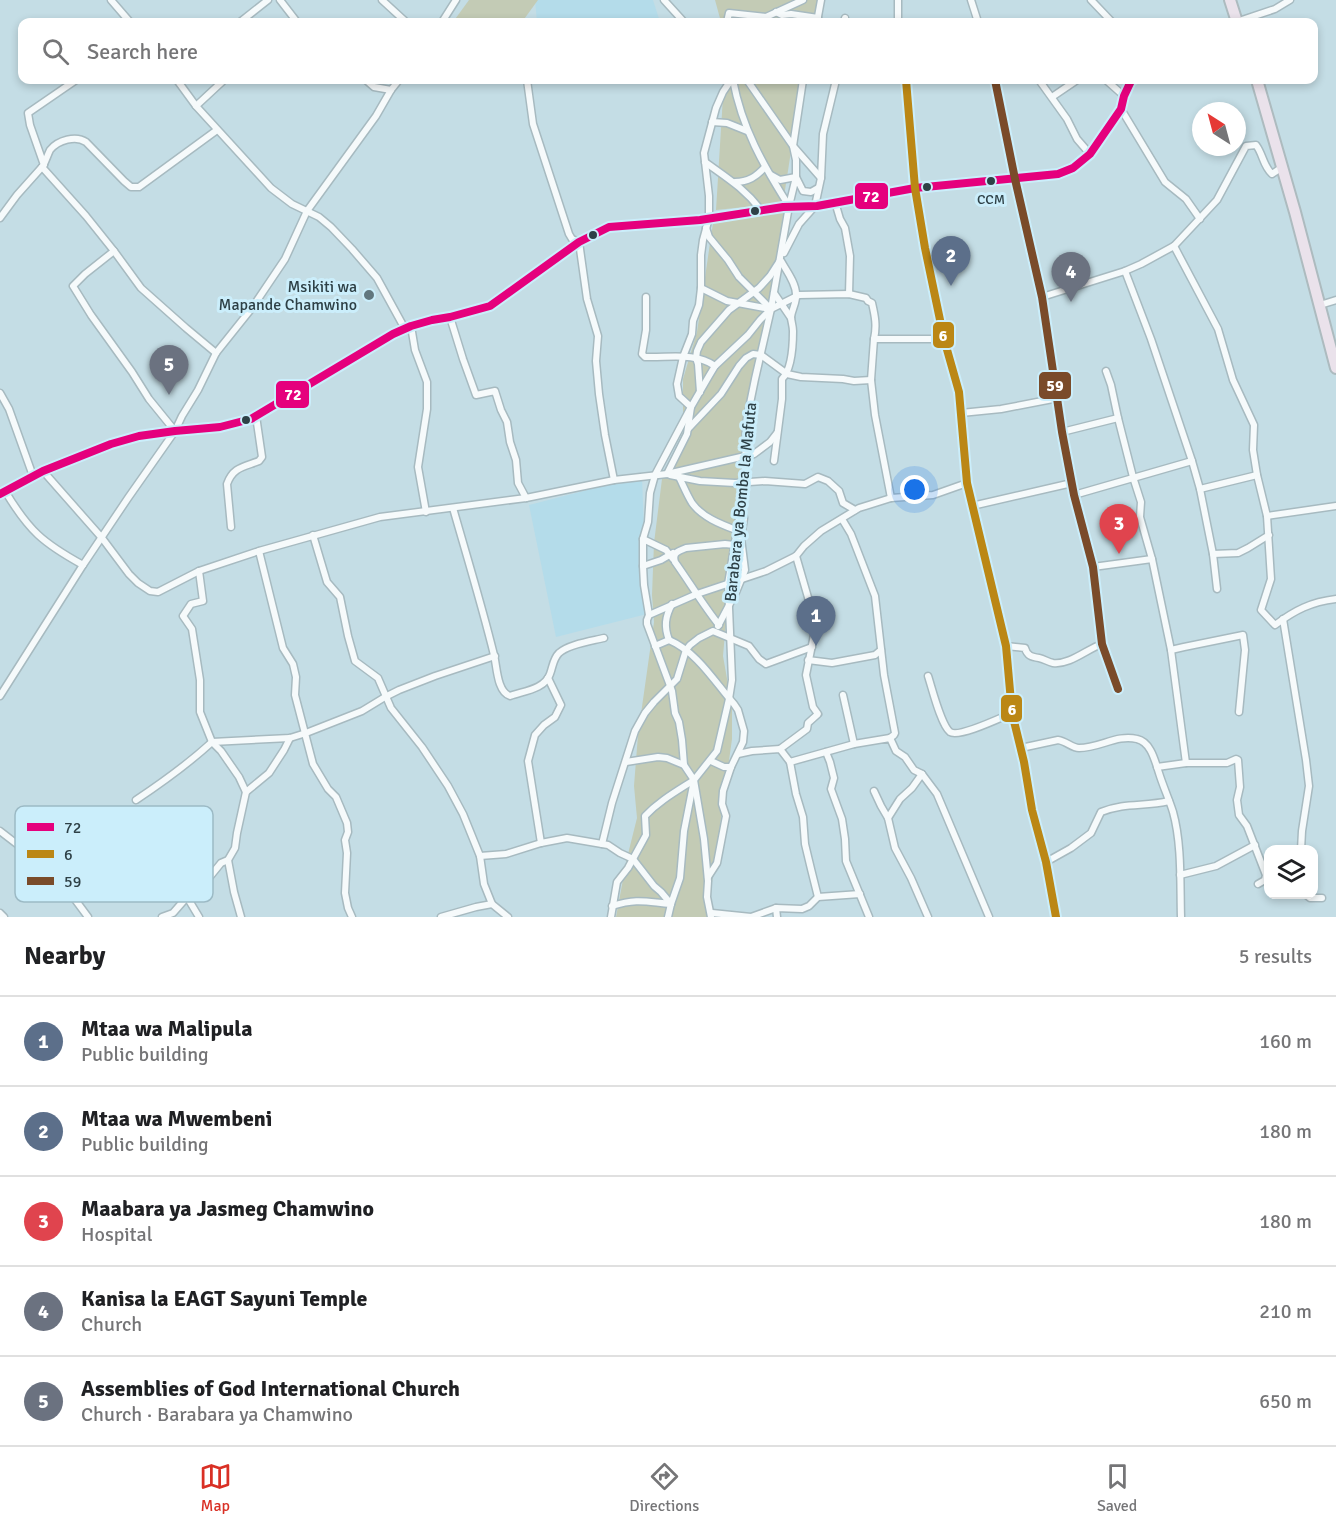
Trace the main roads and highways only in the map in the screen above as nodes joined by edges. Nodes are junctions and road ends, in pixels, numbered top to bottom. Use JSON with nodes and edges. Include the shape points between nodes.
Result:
{"nodes":[{"id":1,"x":1230,"y":0,"type":"edge"},
{"id":2,"x":1235,"y":18,"type":"edge"},
{"id":3,"x":1258,"y":84,"type":"edge"},
{"id":4,"x":1336,"y":368,"type":"edge"}],
"edges":[{"from":1,"to":2,"type":"highway"},
{"from":3,"to":4,"type":"highway"}]}
